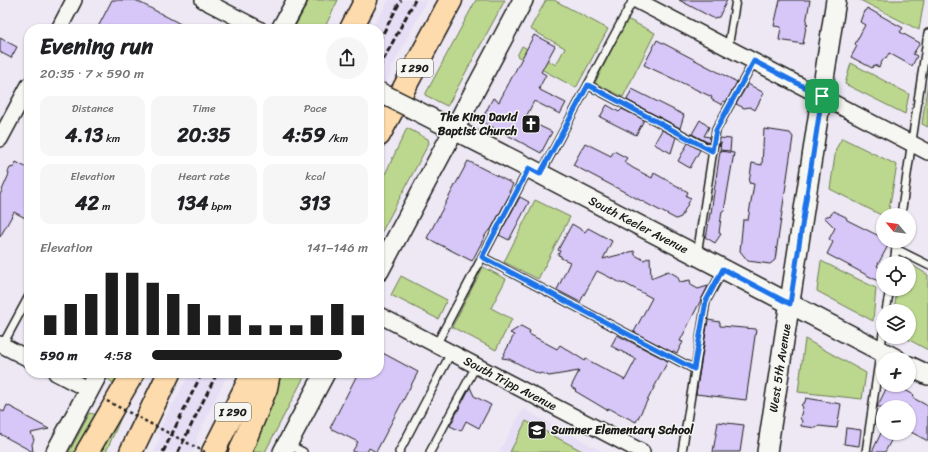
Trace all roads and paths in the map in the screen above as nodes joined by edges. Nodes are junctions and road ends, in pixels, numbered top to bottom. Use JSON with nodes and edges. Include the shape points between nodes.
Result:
{"nodes":[{"id":1,"x":74,"y":0,"type":"edge"},
{"id":2,"x":203,"y":0,"type":"edge"},
{"id":3,"x":297,"y":0,"type":"edge"},
{"id":4,"x":366,"y":0,"type":"edge"},
{"id":5,"x":451,"y":0,"type":"edge"},
{"id":6,"x":523,"y":0,"type":"edge"},
{"id":7,"x":633,"y":0,"type":"edge"},
{"id":8,"x":636,"y":0,"type":"edge"},
{"id":9,"x":736,"y":0,"type":"edge"},
{"id":10,"x":836,"y":0,"type":"edge"},
{"id":11,"x":62,"y":24,"type":"edge"},
{"id":12,"x":249,"y":24,"type":"edge"},
{"id":13,"x":284,"y":24,"type":"edge"},
{"id":14,"x":354,"y":24,"type":"edge"},
{"id":15,"x":928,"y":37,"type":"edge"},
{"id":16,"x":728,"y":48,"type":"junction"},
{"id":17,"x":754,"y":61,"type":"junction"},
{"id":18,"x":588,"y":85,"type":"junction"},
{"id":19,"x":24,"y":94,"type":"edge"},
{"id":20,"x":384,"y":94,"type":"edge"},
{"id":21,"x":822,"y":96,"type":"junction"},
{"id":22,"x":384,"y":127,"type":"edge"},
{"id":23,"x":454,"y":130,"type":"junction"},
{"id":24,"x":0,"y":139,"type":"edge"},
{"id":25,"x":911,"y":144,"type":"junction"},
{"id":26,"x":712,"y":151,"type":"junction"},
{"id":27,"x":928,"y":152,"type":"edge"},
{"id":28,"x":534,"y":171,"type":"junction"},
{"id":29,"x":902,"y":208,"type":"edge"},
{"id":30,"x":901,"y":248,"type":"edge"},
{"id":31,"x":698,"y":256,"type":"junction"},
{"id":32,"x":482,"y":257,"type":"junction"},
{"id":33,"x":384,"y":262,"type":"edge"},
{"id":34,"x":928,"y":265,"type":"edge"},
{"id":35,"x":723,"y":269,"type":"junction"},
{"id":36,"x":790,"y":304,"type":"junction"},
{"id":37,"x":24,"y":305,"type":"edge"},
{"id":38,"x":384,"y":318,"type":"edge"},
{"id":39,"x":436,"y":345,"type":"junction"},
{"id":40,"x":1,"y":346,"type":"edge"},
{"id":41,"x":887,"y":348,"type":"edge"},
{"id":42,"x":451,"y":353,"type":"junction"},
{"id":43,"x":24,"y":357,"type":"edge"},
{"id":44,"x":476,"y":366,"type":"junction"},
{"id":45,"x":694,"y":369,"type":"junction"},
{"id":46,"x":916,"y":369,"type":"edge"},
{"id":47,"x":928,"y":375,"type":"edge"},
{"id":48,"x":66,"y":378,"type":"edge"},
{"id":49,"x":95,"y":378,"type":"edge"},
{"id":50,"x":130,"y":378,"type":"edge"},
{"id":51,"x":167,"y":378,"type":"edge"},
{"id":52,"x":250,"y":378,"type":"edge"},
{"id":53,"x":268,"y":378,"type":"edge"},
{"id":54,"x":323,"y":378,"type":"edge"},
{"id":55,"x":89,"y":390,"type":"junction"},
{"id":56,"x":107,"y":401,"type":"dead end"},
{"id":57,"x":291,"y":449,"type":"edge"},
{"id":58,"x":56,"y":452,"type":"edge"},
{"id":59,"x":87,"y":452,"type":"edge"},
{"id":60,"x":131,"y":452,"type":"edge"},
{"id":61,"x":205,"y":452,"type":"edge"},
{"id":62,"x":213,"y":452,"type":"edge"},
{"id":63,"x":240,"y":452,"type":"edge"},
{"id":64,"x":399,"y":452,"type":"edge"},
{"id":65,"x":430,"y":452,"type":"edge"},
{"id":66,"x":642,"y":452,"type":"edge"},
{"id":67,"x":682,"y":452,"type":"edge"},
{"id":68,"x":767,"y":452,"type":"edge"},
{"id":69,"x":866,"y":452,"type":"edge"}],
"edges":[{"from":1,"to":11,"type":"street"},
{"from":2,"to":12,"type":"street"},
{"from":3,"to":13,"type":"street"},
{"from":4,"to":14,"type":"highway"},
{"from":5,"to":22,"type":"highway","number":"I 290"},
{"from":6,"to":23,"type":"street"},
{"from":7,"to":18,"type":"lane"},
{"from":8,"to":16,"type":"street"},
{"from":9,"to":16,"type":"lane"},
{"from":10,"to":21,"type":"street","name":"West 5th Avenue"},
{"from":15,"to":25,"type":"lane"},
{"from":16,"to":17,"type":"street"},
{"from":17,"to":21,"type":"street"},
{"from":17,"to":26,"type":"lane","via":[[716,130]]},
{"from":18,"to":26,"type":"lane"},
{"from":18,"to":28,"type":"lane"},
{"from":19,"to":24,"type":"street"},
{"from":20,"to":23,"type":"street","name":"South Keeler Avenue","bridge":true},
{"from":21,"to":25,"type":"street"},
{"from":21,"to":36,"type":"street","name":"West 5th Avenue"},
{"from":23,"to":28,"type":"street","name":"South Keeler Avenue"},
{"from":23,"to":33,"type":"street"},
{"from":25,"to":27,"type":"street"},
{"from":25,"to":29,"type":"lane"},
{"from":26,"to":31,"type":"lane"},
{"from":28,"to":31,"type":"street","name":"South Keeler Avenue"},
{"from":28,"to":32,"type":"lane"},
{"from":30,"to":34,"type":"lane"},
{"from":31,"to":35,"type":"street","name":"South Keeler Avenue"},
{"from":32,"to":39,"type":"lane"},
{"from":32,"to":45,"type":"lane"},
{"from":35,"to":36,"type":"street","name":"South Keeler Avenue"},
{"from":35,"to":45,"type":"lane","via":[[706,301]]},
{"from":36,"to":41,"type":"street","name":"South Keeler Avenue"},
{"from":36,"to":68,"type":"street","name":"West 5th Avenue"},
{"from":37,"to":40,"type":"lane"},
{"from":38,"to":39,"type":"street","name":"South Tripp Avenue"},
{"from":39,"to":42,"type":"street","name":"South Tripp Avenue"},
{"from":40,"to":43,"type":"street"},
{"from":41,"to":69,"type":"lane"},
{"from":42,"to":44,"type":"street","name":"South Tripp Avenue"},
{"from":42,"to":64,"type":"lane"},
{"from":44,"to":65,"type":"lane"},
{"from":44,"to":66,"type":"street","name":"South Tripp Avenue"},
{"from":45,"to":67,"type":"lane"},
{"from":46,"to":47,"type":"street"},
{"from":48,"to":55,"type":"street"},
{"from":49,"to":55,"type":"street"},
{"from":50,"to":59,"type":"highway"},
{"from":51,"to":60,"type":"highway"},
{"from":52,"to":62,"type":"highway","number":"I 290"},
{"from":53,"to":63,"type":"highway"},
{"from":54,"to":57,"type":"street"},
{"from":55,"to":58,"type":"street"},
{"from":56,"to":61,"type":"path","bridge":true}]}
